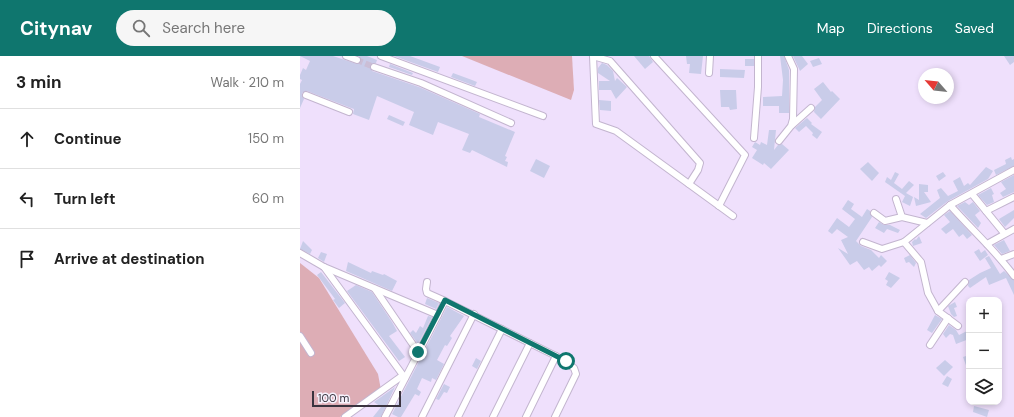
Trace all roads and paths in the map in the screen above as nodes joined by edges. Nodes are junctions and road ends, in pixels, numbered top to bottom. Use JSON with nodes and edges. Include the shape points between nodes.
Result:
{"nodes":[{"id":1,"x":346,"y":56,"type":"edge"},
{"id":2,"x":381,"y":56,"type":"edge"},
{"id":3,"x":593,"y":56,"type":"edge"},
{"id":4,"x":654,"y":56,"type":"edge"},
{"id":5,"x":710,"y":56,"type":"edge"},
{"id":6,"x":758,"y":56,"type":"edge"},
{"id":7,"x":788,"y":56,"type":"edge"},
{"id":8,"x":356,"y":60,"type":"dead end"},
{"id":9,"x":374,"y":67,"type":"tunnel mouth"},
{"id":10,"x":709,"y":73,"type":"dead end"},
{"id":11,"x":306,"y":95,"type":"dead end"},
{"id":12,"x":811,"y":108,"type":"dead end"},
{"id":13,"x":349,"y":112,"type":"dead end"},
{"id":14,"x":543,"y":116,"type":"dead end"},
{"id":15,"x":511,"y":123,"type":"dead end"},
{"id":16,"x":791,"y":126,"type":"junction"},
{"id":17,"x":754,"y":138,"type":"dead end"},
{"id":18,"x":779,"y":141,"type":"dead end"},
{"id":19,"x":1014,"y":170,"type":"edge"},
{"id":20,"x":689,"y":184,"type":"junction"},
{"id":21,"x":972,"y":194,"type":"junction"},
{"id":22,"x":1014,"y":197,"type":"edge"},
{"id":23,"x":896,"y":199,"type":"dead end"},
{"id":24,"x":950,"y":205,"type":"junction"},
{"id":25,"x":719,"y":206,"type":"junction"},
{"id":26,"x":986,"y":211,"type":"junction"},
{"id":27,"x":874,"y":212,"type":"dead end"},
{"id":28,"x":733,"y":216,"type":"dead end"},
{"id":29,"x":902,"y":217,"type":"junction"},
{"id":30,"x":927,"y":223,"type":"junction"},
{"id":31,"x":1014,"y":228,"type":"edge"},
{"id":32,"x":1004,"y":233,"type":"junction"},
{"id":33,"x":863,"y":242,"type":"dead end"},
{"id":34,"x":904,"y":242,"type":"junction"},
{"id":35,"x":987,"y":244,"type":"junction"},
{"id":36,"x":300,"y":253,"type":"edge"},
{"id":37,"x":1014,"y":254,"type":"edge"},
{"id":38,"x":1001,"y":259,"type":"junction"},
{"id":39,"x":324,"y":267,"type":"junction"},
{"id":40,"x":1014,"y":276,"type":"edge"},
{"id":41,"x":427,"y":282,"type":"dead end"},
{"id":42,"x":965,"y":282,"type":"dead end"},
{"id":43,"x":374,"y":289,"type":"junction"},
{"id":44,"x":445,"y":300,"type":"junction"},
{"id":45,"x":938,"y":311,"type":"junction"},
{"id":46,"x":474,"y":314,"type":"junction"},
{"id":47,"x":438,"y":315,"type":"junction"},
{"id":48,"x":948,"y":318,"type":"junction"},
{"id":49,"x":958,"y":326,"type":"dead end"},
{"id":50,"x":502,"y":328,"type":"junction"},
{"id":51,"x":300,"y":336,"type":"edge"},
{"id":52,"x":530,"y":343,"type":"junction"},
{"id":53,"x":930,"y":345,"type":"dead end"},
{"id":54,"x":418,"y":352,"type":"junction"},
{"id":55,"x":311,"y":353,"type":"dead end"},
{"id":56,"x":556,"y":356,"type":"junction"},
{"id":57,"x":403,"y":377,"type":"junction"},
{"id":58,"x":344,"y":417,"type":"edge"},
{"id":59,"x":385,"y":417,"type":"edge"},
{"id":60,"x":422,"y":417,"type":"edge"},
{"id":61,"x":458,"y":417,"type":"edge"},
{"id":62,"x":493,"y":417,"type":"edge"},
{"id":63,"x":526,"y":417,"type":"edge"},
{"id":64,"x":555,"y":417,"type":"edge"}],
"edges":[{"from":1,"to":8,"type":"street"},
{"from":2,"to":14,"type":"street"},
{"from":3,"to":20,"type":"street","via":[[610,61],[695,156],[700,163]]},
{"from":3,"to":20,"type":"street","via":[[595,122],[616,130]]},
{"from":4,"to":25,"type":"street","via":[[745,155]]},
{"from":5,"to":10,"type":"street"},
{"from":6,"to":17,"type":"street"},
{"from":7,"to":16,"type":"street","via":[[794,69]]},
{"from":9,"to":15,"type":"street","via":[[421,83]]},
{"from":11,"to":13,"type":"street"},
{"from":12,"to":16,"type":"street"},
{"from":16,"to":18,"type":"street"},
{"from":19,"to":21,"type":"street"},
{"from":20,"to":25,"type":"street"},
{"from":21,"to":24,"type":"street"},
{"from":21,"to":26,"type":"street"},
{"from":22,"to":26,"type":"street"},
{"from":23,"to":29,"type":"street"},
{"from":24,"to":30,"type":"street"},
{"from":24,"to":35,"type":"street"},
{"from":25,"to":28,"type":"street"},
{"from":26,"to":32,"type":"street"},
{"from":27,"to":29,"type":"street","via":[[885,221]]},
{"from":29,"to":30,"type":"street"},
{"from":30,"to":34,"type":"street"},
{"from":31,"to":32,"type":"street"},
{"from":32,"to":35,"type":"street"},
{"from":33,"to":34,"type":"street","via":[[882,249]]},
{"from":34,"to":45,"type":"street","via":[[921,262],[928,293]]},
{"from":35,"to":38,"type":"street"},
{"from":36,"to":39,"type":"street"},
{"from":37,"to":38,"type":"street"},
{"from":38,"to":40,"type":"street"},
{"from":39,"to":43,"type":"street"},
{"from":39,"to":57,"type":"street"},
{"from":41,"to":44,"type":"street","via":[[427,292]]},
{"from":42,"to":45,"type":"street"},
{"from":43,"to":47,"type":"street"},
{"from":43,"to":54,"type":"street"},
{"from":44,"to":46,"type":"street"},
{"from":44,"to":47,"type":"street"},
{"from":45,"to":48,"type":"street"},
{"from":46,"to":50,"type":"street"},
{"from":46,"to":60,"type":"street"},
{"from":47,"to":54,"type":"street"},
{"from":48,"to":49,"type":"street"},
{"from":48,"to":53,"type":"street"},
{"from":50,"to":52,"type":"street"},
{"from":50,"to":61,"type":"street"},
{"from":51,"to":55,"type":"street"},
{"from":52,"to":56,"type":"street"},
{"from":52,"to":62,"type":"street"},
{"from":54,"to":57,"type":"street"},
{"from":56,"to":63,"type":"street"},
{"from":56,"to":64,"type":"street","via":[[574,368],[576,374]]},
{"from":57,"to":58,"type":"street"},
{"from":57,"to":59,"type":"street"}]}
